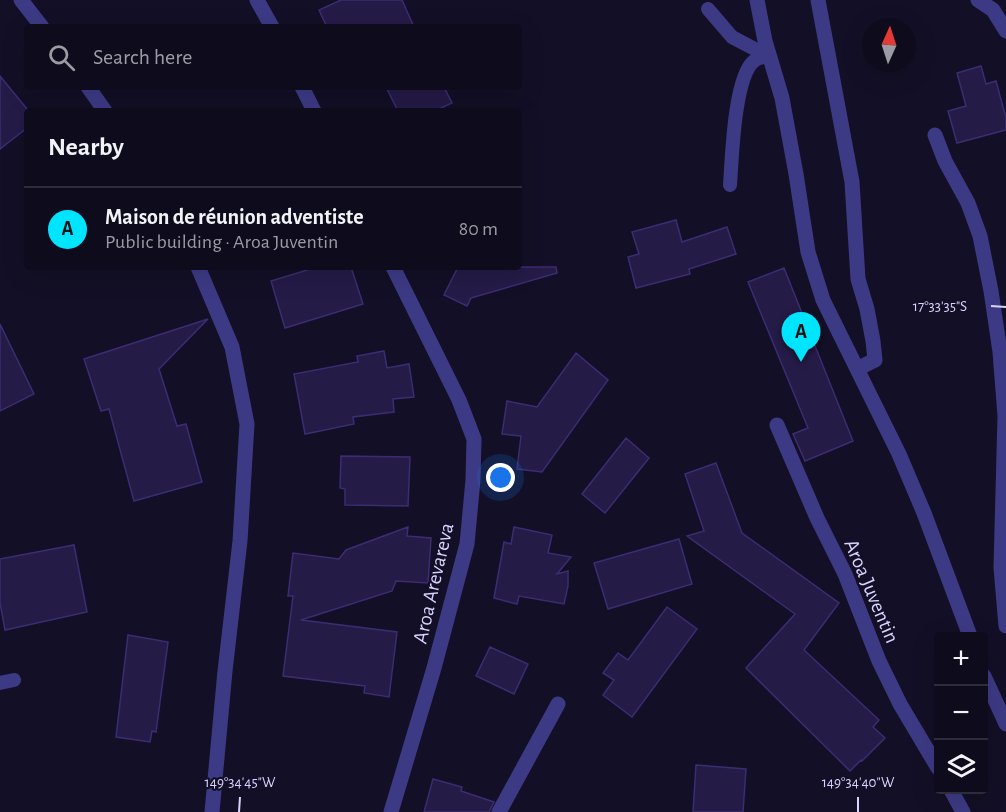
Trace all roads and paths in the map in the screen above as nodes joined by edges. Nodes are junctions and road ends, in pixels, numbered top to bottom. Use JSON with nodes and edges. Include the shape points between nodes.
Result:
{"nodes":[{"id":1,"x":21,"y":0,"type":"edge"},
{"id":2,"x":257,"y":0,"type":"edge"},
{"id":3,"x":757,"y":0,"type":"edge"},
{"id":4,"x":818,"y":0,"type":"edge"},
{"id":5,"x":978,"y":0,"type":"edge"},
{"id":6,"x":708,"y":9,"type":"dead end"},
{"id":7,"x":40,"y":24,"type":"edge"},
{"id":8,"x":270,"y":24,"type":"edge"},
{"id":9,"x":1006,"y":31,"type":"edge"},
{"id":10,"x":768,"y":56,"type":"junction"},
{"id":11,"x":90,"y":90,"type":"edge"},
{"id":12,"x":304,"y":90,"type":"edge"},
{"id":13,"x":103,"y":108,"type":"edge"},
{"id":14,"x":312,"y":108,"type":"edge"},
{"id":15,"x":935,"y":135,"type":"dead end"},
{"id":16,"x":730,"y":185,"type":"dead end"},
{"id":17,"x":199,"y":270,"type":"edge"},
{"id":18,"x":394,"y":270,"type":"edge"},
{"id":19,"x":1003,"y":345,"type":"edge"},
{"id":20,"x":857,"y":369,"type":"junction"},
{"id":21,"x":777,"y":425,"type":"dead end"},
{"id":22,"x":1004,"y":562,"type":"edge"},
{"id":23,"x":1006,"y":626,"type":"edge"},
{"id":24,"x":969,"y":632,"type":"edge"},
{"id":25,"x":14,"y":680,"type":"dead end"},
{"id":26,"x":0,"y":683,"type":"edge"},
{"id":27,"x":988,"y":685,"type":"edge"},
{"id":28,"x":558,"y":704,"type":"dead end"},
{"id":29,"x":1006,"y":724,"type":"edge"},
{"id":30,"x":934,"y":760,"type":"edge"},
{"id":31,"x":954,"y":794,"type":"edge"},
{"id":32,"x":212,"y":812,"type":"edge"},
{"id":33,"x":391,"y":812,"type":"edge"},
{"id":34,"x":499,"y":812,"type":"edge"},
{"id":35,"x":963,"y":812,"type":"edge"}],
"edges":[{"from":1,"to":7,"type":"street"},
{"from":2,"to":8,"type":"street"},
{"from":3,"to":10,"type":"street"},
{"from":4,"to":20,"type":"street","via":[[852,182],[858,279],[873,341],[875,360]]},
{"from":5,"to":9,"type":"street","via":[[993,10]]},
{"from":6,"to":10,"type":"lane","via":[[732,37]]},
{"from":10,"to":16,"type":"lane","via":[[754,61],[745,75],[738,100]]},
{"from":10,"to":20,"type":"street","via":[[782,98],[808,252],[823,300]]},
{"from":11,"to":13,"type":"street"},
{"from":12,"to":14,"type":"street"},
{"from":15,"to":19,"type":"street","via":[[980,236]]},
{"from":17,"to":32,"type":"street","via":[[232,347],[247,424],[240,541]]},
{"from":18,"to":33,"type":"street","name":"Aroa Arevareva","via":[[459,400],[474,439],[467,544]]},
{"from":19,"to":22,"type":"street"},
{"from":20,"to":24,"type":"street","via":[[924,513]]},
{"from":21,"to":30,"type":"street","name":"Aroa Juventin","via":[[845,574],[879,661]]},
{"from":22,"to":23,"type":"street"},
{"from":25,"to":26,"type":"lane"},
{"from":27,"to":29,"type":"street"},
{"from":28,"to":34,"type":"street"},
{"from":31,"to":35,"type":"street"}]}
